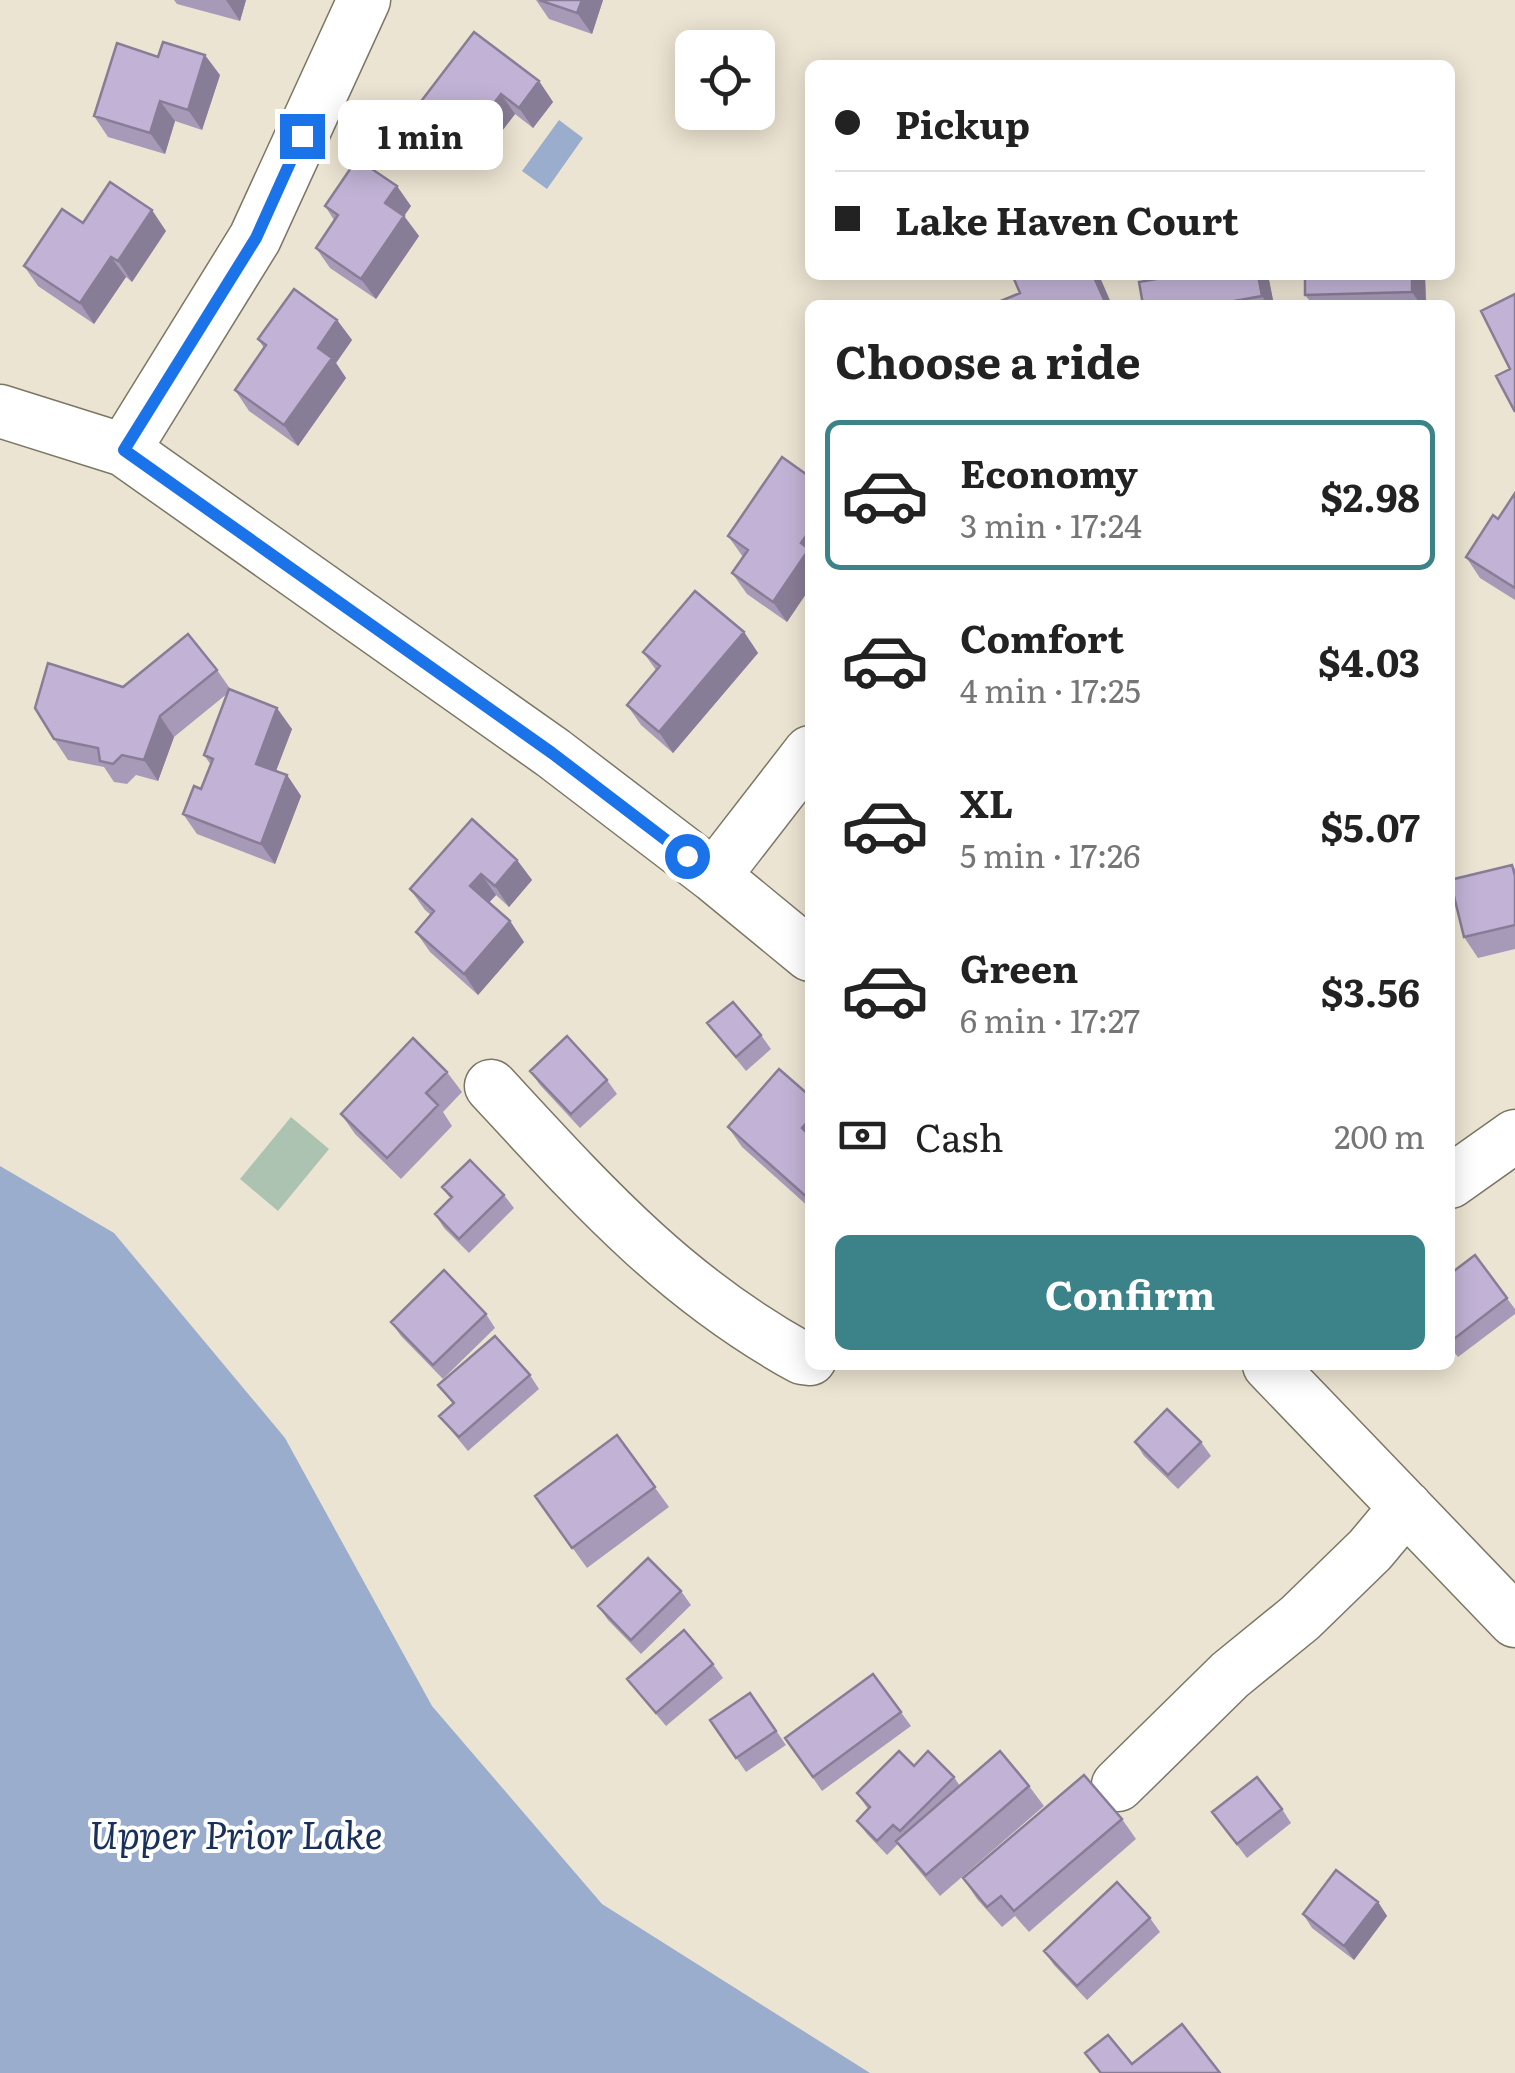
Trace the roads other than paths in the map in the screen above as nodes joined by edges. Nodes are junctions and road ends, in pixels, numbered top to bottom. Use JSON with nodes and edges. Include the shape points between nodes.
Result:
{"nodes":[{"id":1,"x":364,"y":0,"type":"edge"},
{"id":2,"x":0,"y":410,"type":"edge"},
{"id":3,"x":124,"y":450,"type":"junction"},
{"id":4,"x":805,"y":758,"type":"edge"},
{"id":5,"x":714,"y":876,"type":"junction"},
{"id":6,"x":805,"y":951,"type":"edge"},
{"id":7,"x":492,"y":1086,"type":"dead end"},
{"id":8,"x":1515,"y":1136,"type":"edge"},
{"id":9,"x":1455,"y":1178,"type":"edge"},
{"id":10,"x":805,"y":1358,"type":"edge"},
{"id":11,"x":1277,"y":1370,"type":"edge"},
{"id":12,"x":1406,"y":1507,"type":"junction"},
{"id":13,"x":1515,"y":1621,"type":"edge"},
{"id":14,"x":1118,"y":1786,"type":"dead end"}],
"edges":[{"from":1,"to":3,"type":"street","via":[[256,238]]},
{"from":2,"to":3,"type":"street"},
{"from":3,"to":5,"type":"street"},
{"from":4,"to":5,"type":"street"},
{"from":5,"to":6,"type":"street"},
{"from":7,"to":10,"type":"street","via":[[623,1228],[757,1334]]},
{"from":8,"to":9,"type":"street"},
{"from":11,"to":12,"type":"street"},
{"from":12,"to":13,"type":"street"},
{"from":12,"to":14,"type":"street","via":[[1300,1618],[1230,1675]]}]}
